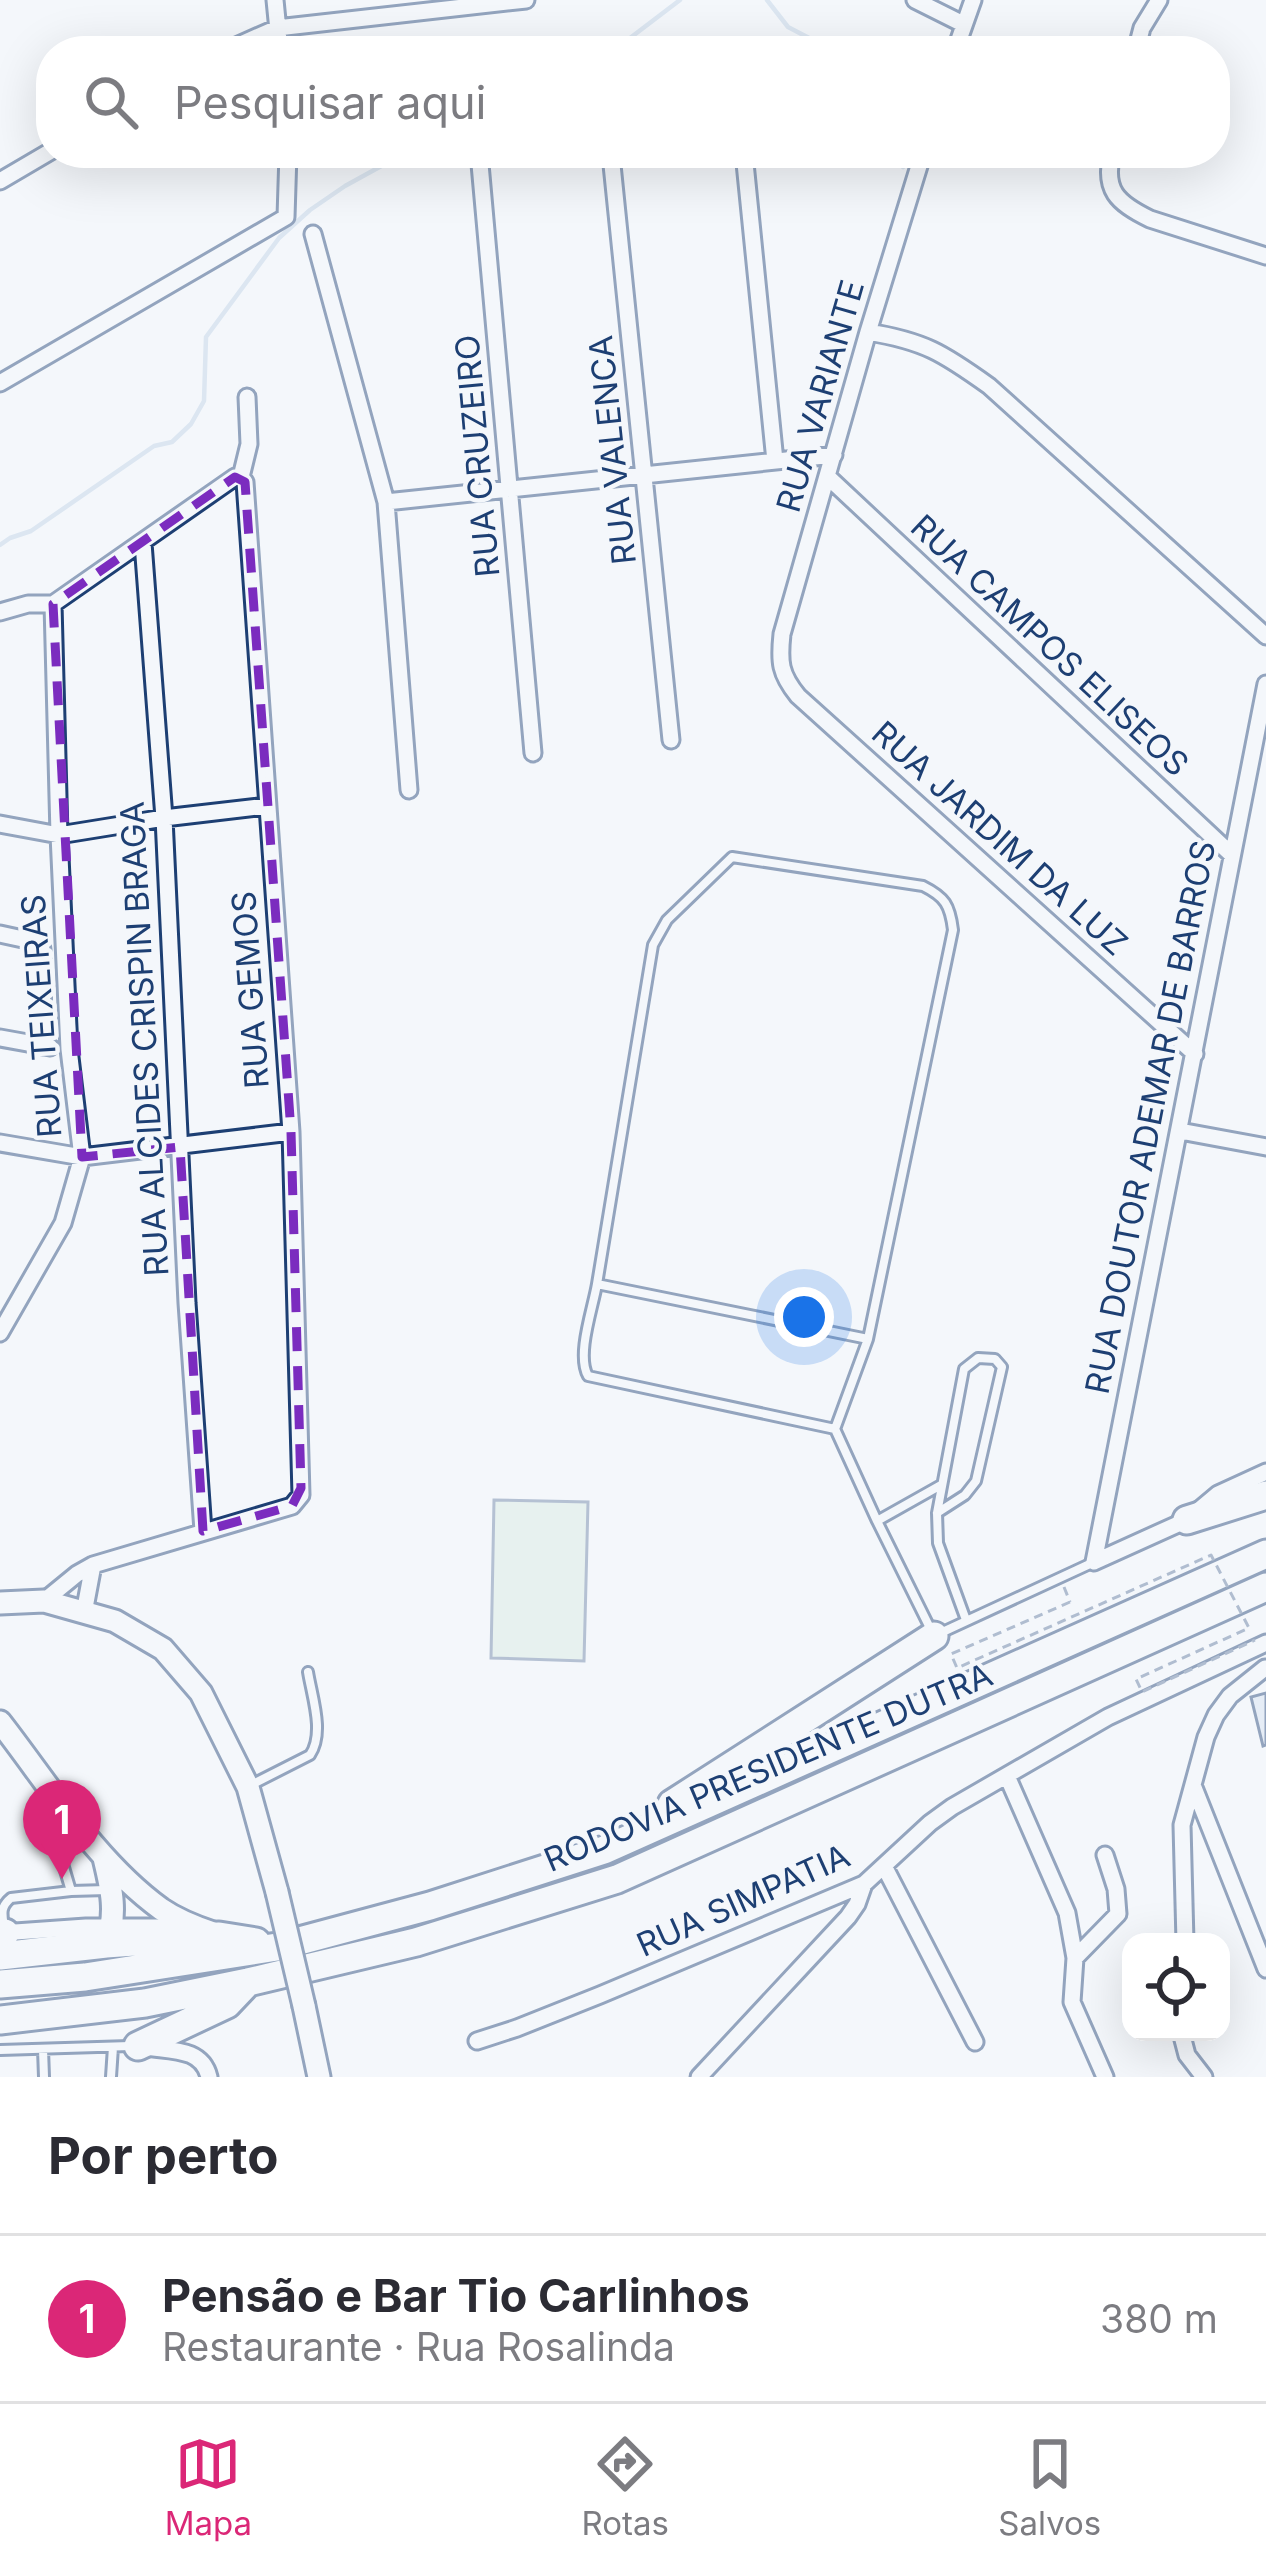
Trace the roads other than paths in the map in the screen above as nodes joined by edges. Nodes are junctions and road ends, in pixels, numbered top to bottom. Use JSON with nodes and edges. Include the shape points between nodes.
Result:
{"nodes":[{"id":1,"x":275,"y":0,"type":"edge"},
{"id":2,"x":526,"y":0,"type":"edge"},
{"id":3,"x":915,"y":0,"type":"edge"},
{"id":4,"x":973,"y":0,"type":"edge"},
{"id":5,"x":1159,"y":0,"type":"edge"},
{"id":6,"x":963,"y":24,"type":"junction"},
{"id":7,"x":277,"y":28,"type":"junction"},
{"id":8,"x":259,"y":36,"type":"edge"},
{"id":9,"x":278,"y":36,"type":"edge"},
{"id":10,"x":959,"y":36,"type":"edge"},
{"id":11,"x":1140,"y":36,"type":"edge"},
{"id":12,"x":36,"y":160,"type":"edge"},
{"id":13,"x":288,"y":168,"type":"edge"},
{"id":14,"x":480,"y":168,"type":"edge"},
{"id":15,"x":612,"y":168,"type":"edge"},
{"id":16,"x":746,"y":168,"type":"edge"},
{"id":17,"x":918,"y":168,"type":"edge"},
{"id":18,"x":1110,"y":168,"type":"edge"},
{"id":19,"x":0,"y":181,"type":"edge"},
{"id":20,"x":313,"y":234,"type":"dead end"},
{"id":21,"x":1266,"y":256,"type":"edge"},
{"id":22,"x":868,"y":332,"type":"junction"},
{"id":23,"x":0,"y":383,"type":"edge"},
{"id":24,"x":247,"y":397,"type":"dead end"},
{"id":25,"x":834,"y":455,"type":"junction"},
{"id":26,"x":775,"y":461,"type":"junction"},
{"id":27,"x":645,"y":475,"type":"junction"},
{"id":28,"x":241,"y":477,"type":"junction"},
{"id":29,"x":828,"y":477,"type":"junction"},
{"id":30,"x":510,"y":489,"type":"junction"},
{"id":31,"x":386,"y":502,"type":"junction"},
{"id":32,"x":142,"y":543,"type":"junction"},
{"id":33,"x":52,"y":604,"type":"junction"},
{"id":34,"x":0,"y":612,"type":"edge"},
{"id":35,"x":1266,"y":636,"type":"edge"},
{"id":36,"x":780,"y":657,"type":"joint"},
{"id":37,"x":1266,"y":684,"type":"edge"},
{"id":38,"x":670,"y":740,"type":"dead end"},
{"id":39,"x":533,"y":753,"type":"dead end"},
{"id":40,"x":409,"y":790,"type":"dead end"},
{"id":41,"x":267,"y":806,"type":"junction"},
{"id":42,"x":164,"y":818,"type":"junction"},
{"id":43,"x":0,"y":824,"type":"edge"},
{"id":44,"x":59,"y":835,"type":"junction"},
{"id":45,"x":1232,"y":855,"type":"junction"},
{"id":46,"x":0,"y":934,"type":"edge"},
{"id":47,"x":0,"y":1038,"type":"edge"},
{"id":48,"x":44,"y":1046,"type":"junction"},
{"id":49,"x":69,"y":1049,"type":"junction"},
{"id":50,"x":1195,"y":1054,"type":"junction"},
{"id":51,"x":1180,"y":1131,"type":"junction"},
{"id":52,"x":291,"y":1132,"type":"junction"},
{"id":53,"x":0,"y":1143,"type":"edge"},
{"id":54,"x":180,"y":1147,"type":"junction"},
{"id":55,"x":1266,"y":1147,"type":"edge"},
{"id":56,"x":82,"y":1157,"type":"junction"},
{"id":57,"x":598,"y":1284,"type":"junction"},
{"id":58,"x":0,"y":1333,"type":"edge"},
{"id":59,"x":868,"y":1339,"type":"junction"},
{"id":60,"x":835,"y":1429,"type":"junction"},
{"id":61,"x":1266,"y":1472,"type":"edge"},
{"id":62,"x":942,"y":1484,"type":"junction"},
{"id":63,"x":1266,"y":1495,"type":"edge"},
{"id":64,"x":937,"y":1513,"type":"junction"},
{"id":65,"x":1187,"y":1520,"type":"junction"},
{"id":66,"x":877,"y":1521,"type":"junction"},
{"id":67,"x":203,"y":1532,"type":"junction"},
{"id":68,"x":1266,"y":1554,"type":"edge"},
{"id":69,"x":1094,"y":1562,"type":"junction"},
{"id":70,"x":93,"y":1565,"type":"junction"},
{"id":71,"x":1266,"y":1587,"type":"edge"},
{"id":72,"x":44,"y":1601,"type":"junction"},
{"id":73,"x":0,"y":1603,"type":"edge"},
{"id":74,"x":1266,"y":1605,"type":"edge"},
{"id":75,"x":85,"y":1612,"type":"junction"},
{"id":76,"x":966,"y":1620,"type":"junction"},
{"id":77,"x":934,"y":1636,"type":"junction"},
{"id":78,"x":1260,"y":1642,"type":"edge"},
{"id":79,"x":1119,"y":1653,"type":"junction"},
{"id":80,"x":1266,"y":1666,"type":"edge"},
{"id":81,"x":308,"y":1672,"type":"dead end"},
{"id":82,"x":0,"y":1721,"type":"edge"},
{"id":83,"x":1007,"y":1776,"type":"junction"},
{"id":84,"x":1193,"y":1785,"type":"junction"},
{"id":85,"x":248,"y":1787,"type":"junction"},
{"id":86,"x":65,"y":1806,"type":"junction"},
{"id":87,"x":604,"y":1850,"type":"junction"},
{"id":88,"x":1105,"y":1855,"type":"dead end"},
{"id":89,"x":104,"y":1857,"type":"junction"},
{"id":90,"x":884,"y":1866,"type":"junction"},
{"id":91,"x":864,"y":1884,"type":"junction"},
{"id":92,"x":71,"y":1891,"type":"junction"},
{"id":93,"x":111,"y":1891,"type":"junction"},
{"id":94,"x":208,"y":1931,"type":"junction"},
{"id":95,"x":1185,"y":1933,"type":"edge"},
{"id":96,"x":110,"y":1935,"type":"junction"},
{"id":97,"x":1,"y":1940,"type":"edge"},
{"id":98,"x":277,"y":1946,"type":"junction"},
{"id":99,"x":1075,"y":1958,"type":"junction"},
{"id":100,"x":1266,"y":1969,"type":"edge"},
{"id":101,"x":248,"y":1982,"type":"junction"},
{"id":102,"x":0,"y":1984,"type":"edge"},
{"id":103,"x":0,"y":2020,"type":"edge"},
{"id":104,"x":477,"y":2041,"type":"dead end"},
{"id":105,"x":1183,"y":2041,"type":"edge"},
{"id":106,"x":975,"y":2042,"type":"dead end"},
{"id":107,"x":125,"y":2047,"type":"junction"},
{"id":108,"x":43,"y":2049,"type":"junction"},
{"id":109,"x":0,"y":2050,"type":"edge"},
{"id":110,"x":44,"y":2077,"type":"edge"},
{"id":111,"x":111,"y":2077,"type":"edge"},
{"id":112,"x":209,"y":2077,"type":"edge"},
{"id":113,"x":319,"y":2077,"type":"edge"},
{"id":114,"x":699,"y":2077,"type":"edge"},
{"id":115,"x":1105,"y":2077,"type":"edge"},
{"id":116,"x":1204,"y":2077,"type":"edge"}],
"edges":[{"from":1,"to":7,"type":"street"},
{"from":2,"to":7,"type":"street"},
{"from":3,"to":6,"type":"street"},
{"from":4,"to":6,"type":"street"},
{"from":5,"to":11,"type":"street"},
{"from":6,"to":10,"type":"street"},
{"from":7,"to":8,"type":"street"},
{"from":7,"to":9,"type":"street"},
{"from":12,"to":19,"type":"street"},
{"from":13,"to":23,"type":"street","via":[[286,218]]},
{"from":14,"to":30,"type":"street","name":"RUA CRUZEIRO"},
{"from":15,"to":27,"type":"street","name":"RUA VALENCA"},
{"from":16,"to":26,"type":"street"},
{"from":17,"to":22,"type":"street","name":"RUA VARIANTE"},
{"from":18,"to":21,"type":"street","via":[[1114,194],[1135,212]]},
{"from":20,"to":31,"type":"street"},
{"from":22,"to":25,"type":"street","name":"RUA VARIANTE"},
{"from":22,"to":35,"type":"street","via":[[945,354],[989,386]]},
{"from":24,"to":28,"type":"street","name":"RUA GEMOS","via":[[250,444]]},
{"from":25,"to":26,"type":"street"},
{"from":25,"to":29,"type":"street","name":"RUA VARIANTE"},
{"from":26,"to":27,"type":"street"},
{"from":27,"to":30,"type":"street"},
{"from":27,"to":38,"type":"street","name":"RUA VALENCA"},
{"from":28,"to":32,"type":"street"},
{"from":28,"to":41,"type":"street","name":"RUA GEMOS"},
{"from":29,"to":36,"type":"street","name":"RUA VARIANTE"},
{"from":29,"to":45,"type":"street","name":"RUA CAMPOS ELISEOS"},
{"from":30,"to":31,"type":"street"},
{"from":30,"to":39,"type":"street","name":"RUA CRUZEIRO"},
{"from":31,"to":40,"type":"street"},
{"from":32,"to":33,"type":"street"},
{"from":32,"to":42,"type":"street","name":"RUA ALCIDES CRISPIN BRAGA"},
{"from":33,"to":34,"type":"street"},
{"from":33,"to":44,"type":"street","name":"RUA TEIXEIRAS"},
{"from":36,"to":50,"type":"street","name":"RUA JARDIM DA LUZ","via":[[784,680],[798,696]]},
{"from":37,"to":45,"type":"street","name":"RUA DOUTOR ADEMAR DE BARROS"},
{"from":41,"to":42,"type":"street"},
{"from":41,"to":52,"type":"street","name":"RUA GEMOS"},
{"from":42,"to":44,"type":"street"},
{"from":42,"to":54,"type":"street","name":"RUA ALCIDES CRISPIN BRAGA"},
{"from":43,"to":44,"type":"street"},
{"from":44,"to":49,"type":"street","name":"RUA TEIXEIRAS"},
{"from":45,"to":50,"type":"street","name":"RUA DOUTOR ADEMAR DE BARROS"},
{"from":46,"to":48,"type":"street","via":[[42,949]]},
{"from":47,"to":48,"type":"street"},
{"from":48,"to":49,"type":"street"},
{"from":49,"to":56,"type":"street","name":"RUA TEIXEIRAS"},
{"from":50,"to":51,"type":"street","name":"RUA DOUTOR ADEMAR DE BARROS"},
{"from":51,"to":55,"type":"street"},
{"from":51,"to":69,"type":"street","name":"RUA DOUTOR ADEMAR DE BARROS"},
{"from":52,"to":54,"type":"street"},
{"from":52,"to":67,"type":"street","name":"RUA GEMOS","via":[[302,1488],[292,1507]]},
{"from":53,"to":56,"type":"street"},
{"from":54,"to":56,"type":"street"},
{"from":54,"to":67,"type":"street","name":"RUA ALCIDES CRISPIN BRAGA"},
{"from":56,"to":58,"type":"street","name":"RUA TEIXEIRAS","via":[[63,1223]]},
{"from":57,"to":59,"type":"lane"},
{"from":57,"to":59,"type":"lane","via":[[653,946],[667,920],[732,857],[922,886],[942,896],[952,929]]},
{"from":57,"to":60,"type":"lane","via":[[583,1356],[588,1376]]},
{"from":59,"to":60,"type":"lane"},
{"from":60,"to":66,"type":"lane"},
{"from":61,"to":65,"type":"street","via":[[1218,1494]]},
{"from":62,"to":64,"type":"lane"},
{"from":62,"to":64,"type":"lane","via":[[964,1369],[978,1358],[995,1359],[1002,1366],[976,1480]]},
{"from":62,"to":66,"type":"lane"},
{"from":63,"to":65,"type":"highway"},
{"from":64,"to":76,"type":"lane","via":[[938,1543]]},
{"from":65,"to":69,"type":"street"},
{"from":66,"to":77,"type":"lane"},
{"from":67,"to":70,"type":"street"},
{"from":68,"to":87,"type":"highway","name":"RODOVIA PRESIDENTE DUTRA"},
{"from":69,"to":76,"type":"lane"},
{"from":70,"to":72,"type":"street"},
{"from":70,"to":75,"type":"street"},
{"from":71,"to":79,"type":"highway","name":"RODOVIA PRESIDENTE DUTRA"},
{"from":72,"to":73,"type":"main road"},
{"from":72,"to":75,"type":"main road"},
{"from":74,"to":79,"type":"highway"},
{"from":75,"to":85,"type":"main road","via":[[163,1649],[201,1693]]},
{"from":76,"to":77,"type":"lane"},
{"from":77,"to":87,"type":"highway"},
{"from":78,"to":83,"type":"street","name":"RUA SIMPATIA"},
{"from":79,"to":101,"type":"highway","name":"RODOVIA PRESIDENTE DUTRA","via":[[617,1879],[416,1942]]},
{"from":80,"to":84,"type":"street","via":[[1216,1714]]},
{"from":81,"to":85,"type":"lane","via":[[316,1748]]},
{"from":82,"to":86,"type":"main road"},
{"from":83,"to":90,"type":"street","name":"RUA SIMPATIA","via":[[930,1822]]},
{"from":83,"to":99,"type":"street","via":[[1064,1905]]},
{"from":84,"to":95,"type":"street","via":[[1182,1825]]},
{"from":84,"to":100,"type":"street"},
{"from":85,"to":113,"type":"main road","bridge":true},
{"from":86,"to":89,"type":"main road"},
{"from":86,"to":92,"type":"lane","via":[[56,1840]]},
{"from":87,"to":98,"type":"highway","name":"RODOVIA PRESIDENTE DUTRA"},
{"from":88,"to":99,"type":"street","via":[[1118,1914]]},
{"from":89,"to":93,"type":"main road"},
{"from":89,"to":94,"type":"main road","via":[[160,1908]]},
{"from":90,"to":91,"type":"street","name":"RUA SIMPATIA"},
{"from":90,"to":106,"type":"street"},
{"from":91,"to":104,"type":"street","name":"RUA SIMPATIA"},
{"from":91,"to":114,"type":"street","via":[[848,1917]]},
{"from":92,"to":93,"type":"lane"},
{"from":92,"to":97,"type":"lane","via":[[10,1898],[1,1910]]},
{"from":93,"to":96,"type":"main road"},
{"from":94,"to":96,"type":"highway"},
{"from":94,"to":98,"type":"highway"},
{"from":96,"to":97,"type":"highway"},
{"from":98,"to":102,"type":"highway","name":"RODOVIA PRESIDENTE DUTRA"},
{"from":99,"to":115,"type":"street","via":[[1072,2002]]},
{"from":101,"to":103,"type":"highway","name":"RODOVIA PRESIDENTE DUTRA"},
{"from":101,"to":107,"type":"highway","via":[[226,2004]]},
{"from":105,"to":116,"type":"street"},
{"from":107,"to":108,"type":"lane"},
{"from":107,"to":111,"type":"lane"},
{"from":107,"to":112,"type":"street","via":[[192,2054]]},
{"from":108,"to":109,"type":"lane"},
{"from":108,"to":110,"type":"lane"}]}
